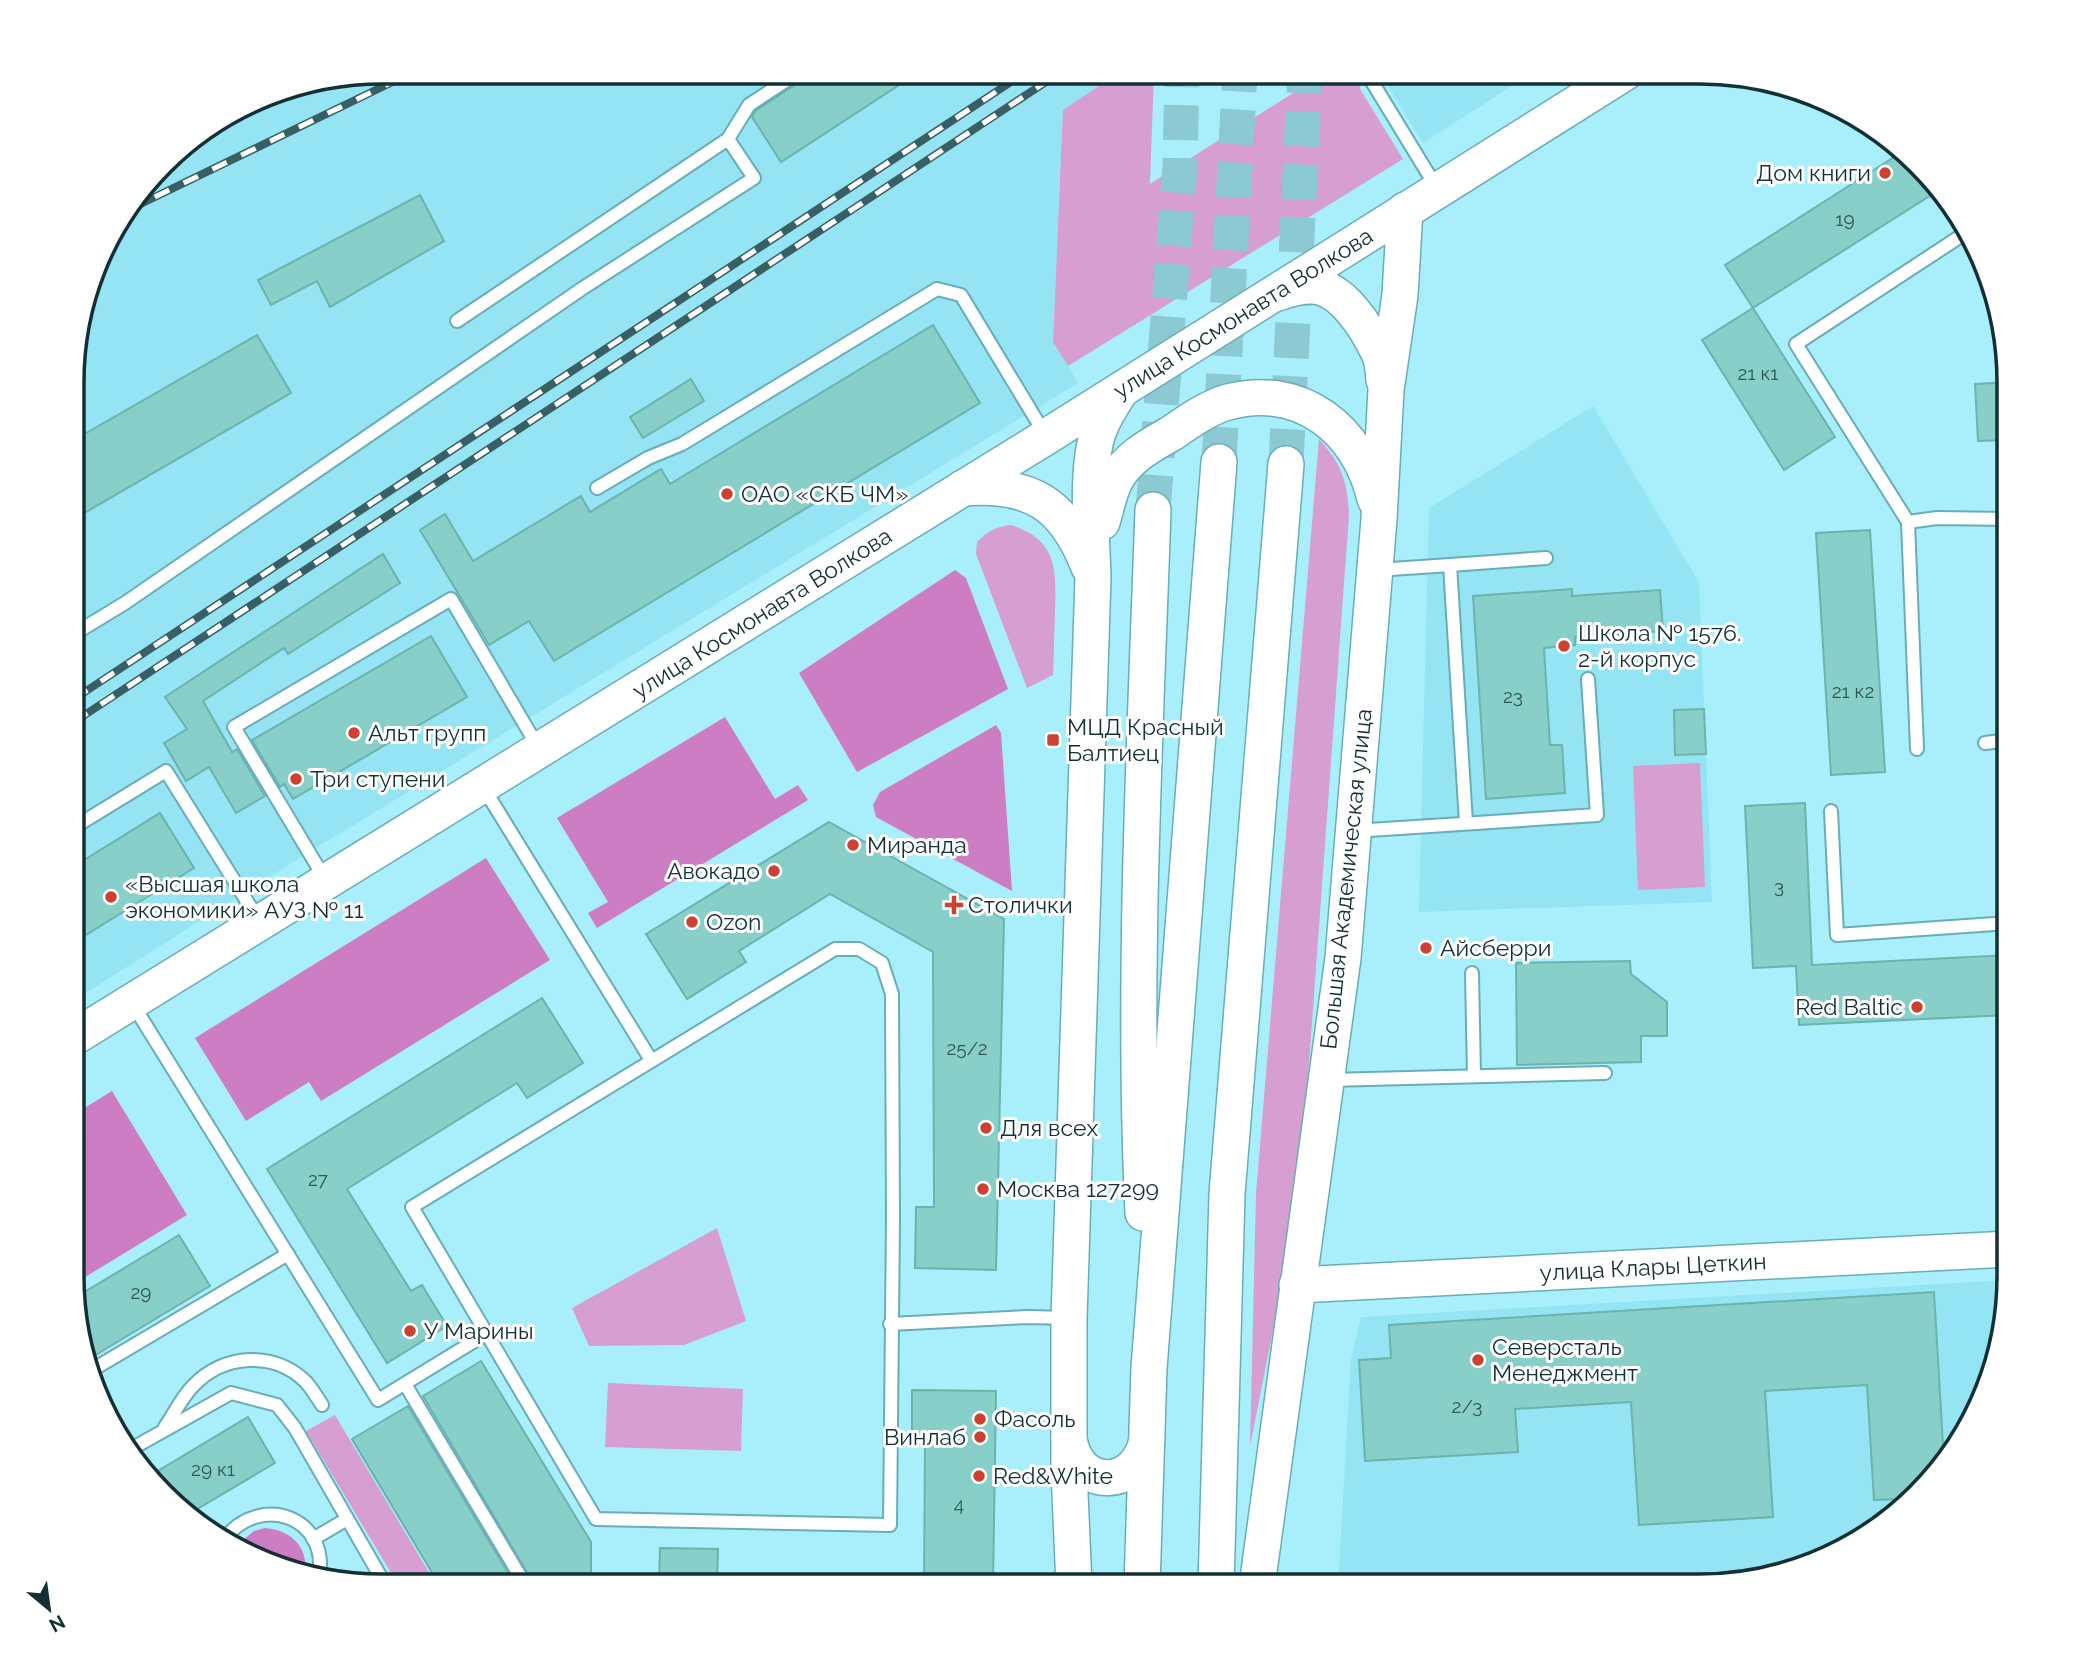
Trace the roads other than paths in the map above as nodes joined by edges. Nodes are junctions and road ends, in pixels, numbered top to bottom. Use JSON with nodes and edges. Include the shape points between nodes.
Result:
{"nodes":[{"id":1,"x":781,"y":84,"type":"edge"},
{"id":2,"x":1373,"y":84,"type":"edge"},
{"id":3,"x":1607,"y":84,"type":"edge"},
{"id":4,"x":728,"y":139,"type":"junction"},
{"id":5,"x":1438,"y":190,"type":"junction"},
{"id":6,"x":1405,"y":211,"type":"junction"},
{"id":7,"x":1959,"y":237,"type":"edge"},
{"id":8,"x":1265,"y":298,"type":"junction"},
{"id":9,"x":457,"y":321,"type":"dead end"},
{"id":10,"x":1122,"y":389,"type":"junction"},
{"id":11,"x":1386,"y":390,"type":"junction"},
{"id":12,"x":1046,"y":437,"type":"junction"},
{"id":13,"x":1219,"y":462,"type":"tunnel mouth"},
{"id":14,"x":1286,"y":464,"type":"tunnel mouth"},
{"id":15,"x":597,"y":488,"type":"dead end"},
{"id":16,"x":962,"y":488,"type":"junction"},
{"id":17,"x":1153,"y":510,"type":"tunnel mouth"},
{"id":18,"x":1380,"y":519,"type":"junction"},
{"id":19,"x":1997,"y":519,"type":"edge"},
{"id":20,"x":1908,"y":523,"type":"junction"},
{"id":21,"x":1546,"y":558,"type":"dead end"},
{"id":22,"x":1450,"y":565,"type":"junction"},
{"id":23,"x":1375,"y":570,"type":"junction"},
{"id":24,"x":1093,"y":577,"type":"junction"},
{"id":25,"x":84,"y":628,"type":"edge"},
{"id":26,"x":1588,"y":679,"type":"dead end"},
{"id":27,"x":1997,"y":741,"type":"edge"},
{"id":28,"x":1984,"y":743,"type":"dead end"},
{"id":29,"x":1917,"y":749,"type":"dead end"},
{"id":30,"x":540,"y":751,"type":"junction"},
{"id":31,"x":482,"y":786,"type":"junction"},
{"id":32,"x":1831,"y":811,"type":"dead end"},
{"id":33,"x":84,"y":822,"type":"edge"},
{"id":34,"x":1466,"y":823,"type":"junction"},
{"id":35,"x":1354,"y":831,"type":"junction"},
{"id":36,"x":327,"y":882,"type":"junction"},
{"id":37,"x":260,"y":923,"type":"junction"},
{"id":38,"x":1997,"y":924,"type":"edge"},
{"id":39,"x":1472,"y":973,"type":"dead end"},
{"id":40,"x":131,"y":1002,"type":"junction"},
{"id":41,"x":84,"y":1031,"type":"edge"},
{"id":42,"x":651,"y":1060,"type":"junction"},
{"id":43,"x":1605,"y":1073,"type":"dead end"},
{"id":44,"x":1474,"y":1076,"type":"junction"},
{"id":45,"x":1326,"y":1080,"type":"junction"},
{"id":46,"x":1997,"y":1249,"type":"edge"},
{"id":47,"x":288,"y":1254,"type":"junction"},
{"id":48,"x":1297,"y":1285,"type":"junction"},
{"id":49,"x":1069,"y":1318,"type":"junction"},
{"id":50,"x":890,"y":1324,"type":"junction"},
{"id":51,"x":486,"y":1334,"type":"junction"},
{"id":52,"x":98,"y":1366,"type":"edge"},
{"id":53,"x":1149,"y":1368,"type":"junction"},
{"id":54,"x":405,"y":1384,"type":"junction"},
{"id":55,"x":322,"y":1405,"type":"dead end"},
{"id":56,"x":163,"y":1430,"type":"junction"},
{"id":57,"x":1069,"y":1438,"type":"junction"},
{"id":58,"x":1147,"y":1440,"type":"junction"},
{"id":59,"x":137,"y":1446,"type":"edge"},
{"id":60,"x":347,"y":1519,"type":"junction"},
{"id":61,"x":230,"y":1532,"type":"edge"},
{"id":62,"x":313,"y":1539,"type":"junction"},
{"id":63,"x":319,"y":1567,"type":"edge"},
{"id":64,"x":379,"y":1574,"type":"edge"},
{"id":65,"x":519,"y":1574,"type":"edge"},
{"id":66,"x":1074,"y":1574,"type":"edge"},
{"id":67,"x":1142,"y":1574,"type":"edge"},
{"id":68,"x":1216,"y":1574,"type":"edge"},
{"id":69,"x":1259,"y":1574,"type":"edge"}],
"edges":[{"from":1,"to":4,"type":"lane","via":[[749,105]]},
{"from":2,"to":5,"type":"lane"},
{"from":3,"to":5,"type":"main road","name":"улица Космонавта Волкова"},
{"from":4,"to":9,"type":"lane"},
{"from":4,"to":25,"type":"lane","via":[[754,178],[583,288]]},
{"from":5,"to":6,"type":"main road","name":"улица Космонавта Волкова"},
{"from":6,"to":8,"type":"main road","name":"улица Космонавта Волкова"},
{"from":6,"to":11,"type":"main road","name":"Большая Академическая улица","via":[[1400,295]]},
{"from":7,"to":20,"type":"lane","via":[[1796,344]]},
{"from":8,"to":10,"type":"main road","name":"улица Космонавта Волкова"},
{"from":8,"to":11,"type":"main road","via":[[1313,285],[1332,292],[1361,321],[1380,355]]},
{"from":10,"to":12,"type":"main road","name":"улица Космонавта Волкова"},
{"from":10,"to":24,"type":"main road","via":[[1098,430],[1092,458]]},
{"from":11,"to":18,"type":"main road","name":"Большая Академическая улица"},
{"from":12,"to":15,"type":"lane","via":[[961,295],[937,289],[682,444]]},
{"from":12,"to":16,"type":"main road","name":"улица Космонавта Волкова"},
{"from":13,"to":53,"type":"main road"},
{"from":14,"to":68,"type":"main road","via":[[1227,1194]]},
{"from":16,"to":24,"type":"main road","via":[[994,486],[1025,492],[1048,505],[1079,543]]},
{"from":16,"to":30,"type":"main road","name":"улица Космонавта Волкова"},
{"from":17,"to":53,"type":"main road","via":[[1138,920],[1138,1121]]},
{"from":18,"to":23,"type":"main road","name":"Большая Академическая улица"},
{"from":18,"to":24,"type":"main road","via":[[1369,476],[1357,452],[1318,413],[1293,401],[1261,397],[1226,402],[1143,451],[1115,480],[1101,523]]},
{"from":19,"to":20,"type":"lane","via":[[1937,518]]},
{"from":20,"to":29,"type":"lane"},
{"from":21,"to":22,"type":"lane"},
{"from":22,"to":23,"type":"lane"},
{"from":22,"to":34,"type":"lane"},
{"from":23,"to":35,"type":"main road","name":"Большая Академическая улица"},
{"from":24,"to":49,"type":"main road"},
{"from":26,"to":34,"type":"lane","via":[[1597,815]]},
{"from":27,"to":28,"type":"lane"},
{"from":30,"to":31,"type":"main road","name":"улица Космонавта Волкова"},
{"from":30,"to":36,"type":"lane","via":[[452,599],[234,727]]},
{"from":31,"to":36,"type":"main road","name":"улица Космонавта Волкова"},
{"from":31,"to":42,"type":"lane"},
{"from":32,"to":38,"type":"lane","via":[[1837,935]]},
{"from":33,"to":37,"type":"lane","via":[[166,771]]},
{"from":34,"to":35,"type":"lane"},
{"from":35,"to":45,"type":"main road","name":"Большая Академическая улица"},
{"from":36,"to":37,"type":"main road","name":"улица Космонавта Волкова"},
{"from":37,"to":40,"type":"main road","name":"улица Космонавта Волкова"},
{"from":39,"to":44,"type":"lane"},
{"from":40,"to":41,"type":"main road","name":"улица Космонавта Волкова"},
{"from":40,"to":47,"type":"lane"},
{"from":42,"to":50,"type":"lane","via":[[835,949],[859,949],[882,963],[892,993]]},
{"from":42,"to":51,"type":"lane","via":[[412,1207]]},
{"from":43,"to":44,"type":"lane"},
{"from":44,"to":45,"type":"lane"},
{"from":45,"to":48,"type":"main road","name":"Большая Академическая улица"},
{"from":46,"to":48,"type":"main road","name":"улица Клары Цеткин"},
{"from":47,"to":52,"type":"lane"},
{"from":47,"to":54,"type":"lane","via":[[378,1400]]},
{"from":48,"to":69,"type":"main road","name":"Большая Академическая улица"},
{"from":49,"to":50,"type":"lane"},
{"from":49,"to":57,"type":"main road"},
{"from":50,"to":51,"type":"lane","via":[[890,1525],[596,1519]]},
{"from":51,"to":54,"type":"lane"},
{"from":53,"to":58,"type":"main road"},
{"from":54,"to":65,"type":"lane"},
{"from":55,"to":56,"type":"lane","via":[[305,1381],[277,1363],[243,1359],[216,1368],[192,1386]]},
{"from":56,"to":59,"type":"lane"},
{"from":56,"to":60,"type":"lane","via":[[231,1393],[277,1405]]},
{"from":57,"to":58,"type":"main road","via":[[1077,1463],[1100,1477],[1114,1477],[1137,1465]]},
{"from":57,"to":66,"type":"main road"},
{"from":58,"to":67,"type":"main road"},
{"from":60,"to":62,"type":"lane"},
{"from":60,"to":64,"type":"lane"},
{"from":61,"to":62,"type":"lane","via":[[252,1516],[270,1513],[302,1525]]},
{"from":62,"to":63,"type":"lane"}]}
